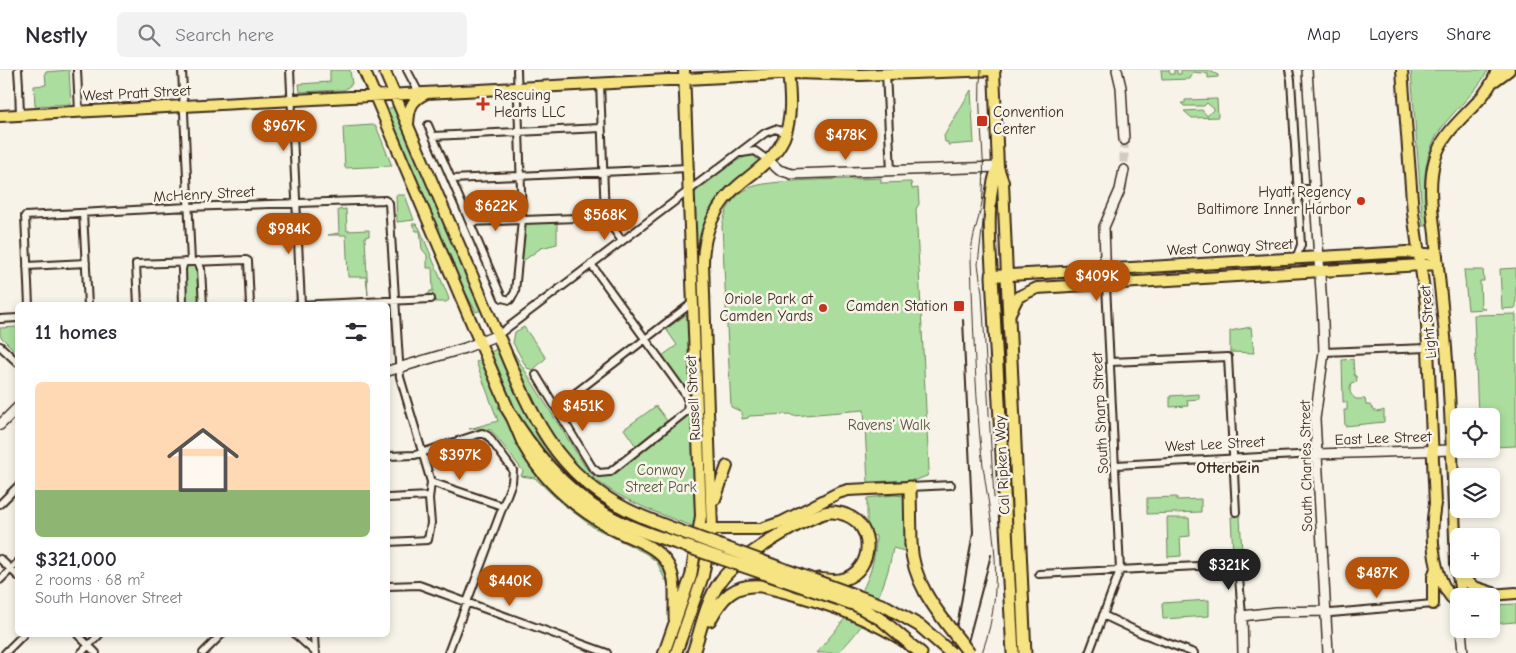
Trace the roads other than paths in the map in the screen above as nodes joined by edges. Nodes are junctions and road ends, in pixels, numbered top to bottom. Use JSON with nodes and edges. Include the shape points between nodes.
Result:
{"nodes":[{"id":1,"x":18,"y":70,"type":"edge"},
{"id":2,"x":77,"y":70,"type":"edge"},
{"id":3,"x":182,"y":70,"type":"edge"},
{"id":4,"x":290,"y":70,"type":"edge"},
{"id":5,"x":364,"y":70,"type":"edge"},
{"id":6,"x":384,"y":70,"type":"edge"},
{"id":7,"x":407,"y":70,"type":"edge"},
{"id":8,"x":517,"y":70,"type":"edge"},
{"id":9,"x":994,"y":70,"type":"edge"},
{"id":10,"x":1117,"y":70,"type":"edge"},
{"id":11,"x":1289,"y":70,"type":"edge"},
{"id":12,"x":1306,"y":70,"type":"edge"},
{"id":13,"x":1402,"y":70,"type":"edge"},
{"id":14,"x":1497,"y":70,"type":"edge"},
{"id":15,"x":1508,"y":70,"type":"edge"},
{"id":16,"x":789,"y":72,"type":"edge"},
{"id":17,"x":886,"y":72,"type":"edge"},
{"id":18,"x":684,"y":75,"type":"edge"},
{"id":19,"x":1494,"y":81,"type":"junction"},
{"id":20,"x":600,"y":84,"type":"junction"},
{"id":21,"x":518,"y":88,"type":"junction"},
{"id":22,"x":430,"y":92,"type":"junction"},
{"id":23,"x":419,"y":93,"type":"junction"},
{"id":24,"x":394,"y":94,"type":"junction"},
{"id":25,"x":374,"y":95,"type":"junction"},
{"id":26,"x":292,"y":100,"type":"junction"},
{"id":27,"x":184,"y":106,"type":"junction"},
{"id":28,"x":79,"y":112,"type":"junction"},
{"id":29,"x":20,"y":115,"type":"junction"},
{"id":30,"x":0,"y":116,"type":"edge"},
{"id":31,"x":408,"y":125,"type":"junction"},
{"id":32,"x":428,"y":125,"type":"dead end"},
{"id":33,"x":601,"y":128,"type":"junction"},
{"id":34,"x":519,"y":132,"type":"junction"},
{"id":35,"x":786,"y":132,"type":"junction"},
{"id":36,"x":433,"y":136,"type":"junction"},
{"id":37,"x":1124,"y":140,"type":"tunnel mouth"},
{"id":38,"x":741,"y":153,"type":"junction"},
{"id":39,"x":769,"y":160,"type":"junction"},
{"id":40,"x":998,"y":167,"type":"junction"},
{"id":41,"x":688,"y":168,"type":"junction"},
{"id":42,"x":1124,"y":170,"type":"tunnel mouth"},
{"id":43,"x":891,"y":171,"type":"junction"},
{"id":44,"x":603,"y":172,"type":"junction"},
{"id":45,"x":520,"y":175,"type":"junction"},
{"id":46,"x":452,"y":179,"type":"junction"},
{"id":47,"x":1315,"y":188,"type":"junction"},
{"id":48,"x":1298,"y":189,"type":"junction"},
{"id":49,"x":688,"y":190,"type":"junction"},
{"id":50,"x":297,"y":203,"type":"junction"},
{"id":51,"x":188,"y":207,"type":"junction"},
{"id":52,"x":83,"y":213,"type":"junction"},
{"id":53,"x":605,"y":217,"type":"junction"},
{"id":54,"x":522,"y":220,"type":"junction"},
{"id":55,"x":470,"y":222,"type":"junction"},
{"id":56,"x":622,"y":241,"type":"junction"},
{"id":57,"x":1418,"y":252,"type":"junction"},
{"id":58,"x":1319,"y":257,"type":"junction"},
{"id":59,"x":1296,"y":258,"type":"junction"},
{"id":60,"x":1437,"y":259,"type":"junction"},
{"id":61,"x":198,"y":261,"type":"junction"},
{"id":62,"x":187,"y":262,"type":"junction"},
{"id":63,"x":86,"y":263,"type":"junction"},
{"id":64,"x":591,"y":264,"type":"junction"},
{"id":65,"x":1421,"y":265,"type":"junction"},
{"id":66,"x":28,"y":266,"type":"junction"},
{"id":67,"x":1106,"y":270,"type":"junction"},
{"id":68,"x":1320,"y":272,"type":"junction"},
{"id":69,"x":992,"y":276,"type":"junction"},
{"id":70,"x":1007,"y":276,"type":"junction"},
{"id":71,"x":1106,"y":285,"type":"junction"},
{"id":72,"x":431,"y":299,"type":"dead end"},
{"id":73,"x":395,"y":300,"type":"junction"},
{"id":74,"x":29,"y":302,"type":"edge"},
{"id":75,"x":88,"y":302,"type":"edge"},
{"id":76,"x":138,"y":302,"type":"edge"},
{"id":77,"x":183,"y":302,"type":"edge"},
{"id":78,"x":202,"y":302,"type":"edge"},
{"id":79,"x":250,"y":302,"type":"edge"},
{"id":80,"x":301,"y":302,"type":"edge"},
{"id":81,"x":357,"y":302,"type":"edge"},
{"id":82,"x":692,"y":303,"type":"junction"},
{"id":83,"x":1010,"y":313,"type":"junction"},
{"id":84,"x":15,"y":318,"type":"edge"},
{"id":85,"x":0,"y":319,"type":"edge"},
{"id":86,"x":499,"y":338,"type":"junction"},
{"id":87,"x":645,"y":340,"type":"junction"},
{"id":88,"x":480,"y":343,"type":"junction"},
{"id":89,"x":1427,"y":348,"type":"junction"},
{"id":90,"x":1,"y":349,"type":"edge"},
{"id":91,"x":1324,"y":352,"type":"junction"},
{"id":92,"x":15,"y":361,"type":"edge"},
{"id":93,"x":1111,"y":362,"type":"junction"},
{"id":94,"x":399,"y":368,"type":"junction"},
{"id":95,"x":390,"y":370,"type":"edge"},
{"id":96,"x":536,"y":375,"type":"dead end"},
{"id":97,"x":506,"y":407,"type":"junction"},
{"id":98,"x":556,"y":408,"type":"junction"},
{"id":99,"x":15,"y":410,"type":"edge"},
{"id":100,"x":0,"y":425,"type":"edge"},
{"id":101,"x":1450,"y":430,"type":"edge"},
{"id":102,"x":1450,"y":450,"type":"edge"},
{"id":103,"x":1432,"y":451,"type":"junction"},
{"id":104,"x":422,"y":452,"type":"junction"},
{"id":105,"x":1316,"y":454,"type":"junction"},
{"id":106,"x":390,"y":456,"type":"edge"},
{"id":107,"x":1233,"y":458,"type":"junction"},
{"id":108,"x":1451,"y":458,"type":"edge"},
{"id":109,"x":1116,"y":465,"type":"junction"},
{"id":110,"x":728,"y":466,"type":"dead end"},
{"id":111,"x":431,"y":482,"type":"junction"},
{"id":112,"x":951,"y":485,"type":"dead end"},
{"id":113,"x":910,"y":487,"type":"junction"},
{"id":114,"x":15,"y":489,"type":"edge"},
{"id":115,"x":429,"y":496,"type":"junction"},
{"id":116,"x":390,"y":498,"type":"edge"},
{"id":117,"x":0,"y":504,"type":"edge"},
{"id":118,"x":1435,"y":504,"type":"junction"},
{"id":119,"x":502,"y":506,"type":"junction"},
{"id":120,"x":713,"y":507,"type":"junction"},
{"id":121,"x":1236,"y":512,"type":"dead end"},
{"id":122,"x":700,"y":528,"type":"junction"},
{"id":123,"x":1455,"y":528,"type":"edge"},
{"id":124,"x":712,"y":529,"type":"junction"},
{"id":125,"x":390,"y":542,"type":"edge"},
{"id":126,"x":0,"y":559,"type":"edge"},
{"id":127,"x":15,"y":565,"type":"edge"},
{"id":128,"x":1437,"y":568,"type":"junction"},
{"id":129,"x":10,"y":569,"type":"junction"},
{"id":130,"x":1120,"y":570,"type":"junction"},
{"id":131,"x":15,"y":573,"type":"edge"},
{"id":132,"x":1039,"y":574,"type":"dead end"},
{"id":133,"x":807,"y":577,"type":"junction"},
{"id":134,"x":1463,"y":578,"type":"edge"},
{"id":135,"x":0,"y":580,"type":"edge"},
{"id":136,"x":390,"y":586,"type":"edge"},
{"id":137,"x":1454,"y":588,"type":"edge"},
{"id":138,"x":1476,"y":588,"type":"edge"},
{"id":139,"x":1516,"y":593,"type":"edge"},
{"id":140,"x":1450,"y":594,"type":"edge"},
{"id":141,"x":1500,"y":594,"type":"edge"},
{"id":142,"x":467,"y":602,"type":"junction"},
{"id":143,"x":1434,"y":604,"type":"joint"},
{"id":144,"x":1325,"y":611,"type":"junction"},
{"id":145,"x":1103,"y":615,"type":"junction"},
{"id":146,"x":1242,"y":616,"type":"junction"},
{"id":147,"x":675,"y":623,"type":"junction"},
{"id":148,"x":21,"y":637,"type":"edge"},
{"id":149,"x":80,"y":637,"type":"edge"},
{"id":150,"x":97,"y":637,"type":"edge"},
{"id":151,"x":219,"y":637,"type":"edge"},
{"id":152,"x":298,"y":637,"type":"edge"},
{"id":153,"x":314,"y":637,"type":"edge"},
{"id":154,"x":1462,"y":638,"type":"edge"},
{"id":155,"x":910,"y":644,"type":"junction"},
{"id":156,"x":89,"y":646,"type":"junction"},
{"id":157,"x":5,"y":653,"type":"edge"},
{"id":158,"x":81,"y":653,"type":"edge"},
{"id":159,"x":96,"y":653,"type":"edge"},
{"id":160,"x":203,"y":653,"type":"edge"},
{"id":161,"x":315,"y":653,"type":"edge"},
{"id":162,"x":448,"y":653,"type":"edge"},
{"id":163,"x":606,"y":653,"type":"edge"},
{"id":164,"x":664,"y":653,"type":"edge"},
{"id":165,"x":676,"y":653,"type":"edge"},
{"id":166,"x":694,"y":653,"type":"edge"},
{"id":167,"x":921,"y":653,"type":"edge"},
{"id":168,"x":951,"y":653,"type":"edge"},
{"id":169,"x":969,"y":653,"type":"edge"},
{"id":170,"x":1013,"y":653,"type":"edge"},
{"id":171,"x":1025,"y":653,"type":"edge"},
{"id":172,"x":1089,"y":653,"type":"edge"},
{"id":173,"x":1194,"y":653,"type":"edge"},
{"id":174,"x":1243,"y":653,"type":"edge"},
{"id":175,"x":1328,"y":653,"type":"edge"},
{"id":176,"x":1463,"y":653,"type":"edge"}],
"edges":[{"from":1,"to":29,"type":"street"},
{"from":2,"to":28,"type":"street"},
{"from":3,"to":27,"type":"street"},
{"from":4,"to":26,"type":"street"},
{"from":5,"to":25,"type":"main road"},
{"from":6,"to":24,"type":"main road"},
{"from":7,"to":23,"type":"street"},
{"from":8,"to":21,"type":"street"},
{"from":9,"to":17,"type":"main road","name":"West Pratt Street"},
{"from":9,"to":40,"type":"main road"},
{"from":10,"to":37,"type":"main road"},
{"from":11,"to":48,"type":"street"},
{"from":12,"to":47,"type":"main road","name":"South Charles Street"},
{"from":13,"to":57,"type":"main road","name":"Light Street"},
{"from":14,"to":19,"type":"main road","name":"Light Street"},
{"from":15,"to":19,"type":"main road"},
{"from":16,"to":17,"type":"main road","name":"West Pratt Street"},
{"from":16,"to":18,"type":"main road","name":"West Pratt Street"},
{"from":16,"to":35,"type":"main road","via":[[790,111]]},
{"from":17,"to":43,"type":"street"},
{"from":18,"to":20,"type":"main road","name":"West Pratt Street"},
{"from":18,"to":41,"type":"main road","name":"Russell Street"},
{"from":19,"to":60,"type":"main road","name":"Light Street","via":[[1451,129],[1437,152],[1432,180]]},
{"from":20,"to":21,"type":"main road","name":"West Pratt Street"},
{"from":20,"to":33,"type":"street"},
{"from":21,"to":22,"type":"main road","name":"West Pratt Street"},
{"from":21,"to":34,"type":"street"},
{"from":22,"to":23,"type":"main road","name":"West Pratt Street"},
{"from":22,"to":31,"type":"main road","via":[[414,100],[409,110]]},
{"from":23,"to":24,"type":"main road","name":"West Pratt Street"},
{"from":24,"to":25,"type":"main road","name":"West Pratt Street"},
{"from":24,"to":31,"type":"main road"},
{"from":25,"to":26,"type":"main road","name":"West Pratt Street"},
{"from":25,"to":88,"type":"main road"},
{"from":26,"to":27,"type":"main road","name":"West Pratt Street"},
{"from":26,"to":50,"type":"street"},
{"from":27,"to":28,"type":"main road","name":"West Pratt Street"},
{"from":27,"to":51,"type":"street"},
{"from":28,"to":29,"type":"main road","name":"West Pratt Street"},
{"from":29,"to":30,"type":"main road","name":"West Pratt Street"},
{"from":31,"to":86,"type":"main road"},
{"from":32,"to":36,"type":"street"},
{"from":33,"to":34,"type":"street"},
{"from":33,"to":44,"type":"street"},
{"from":34,"to":36,"type":"street"},
{"from":34,"to":45,"type":"street"},
{"from":35,"to":38,"type":"street","via":[[771,129]]},
{"from":35,"to":39,"type":"main road"},
{"from":36,"to":46,"type":"street"},
{"from":38,"to":39,"type":"street","via":[[755,151]]},
{"from":38,"to":49,"type":"street"},
{"from":39,"to":43,"type":"main road","via":[[779,170],[792,174]]},
{"from":39,"to":120,"type":"main road","name":"Russell Street","via":[[734,188],[722,203],[709,227],[704,248]]},
{"from":40,"to":43,"type":"main road"},
{"from":40,"to":69,"type":"main road","via":[[993,182]]},
{"from":40,"to":70,"type":"main road","via":[[1003,182]]},
{"from":41,"to":44,"type":"street"},
{"from":41,"to":49,"type":"main road","name":"Russell Street"},
{"from":42,"to":67,"type":"main road","name":"South Sharp Street","via":[[1120,190],[1104,227]]},
{"from":44,"to":45,"type":"street"},
{"from":44,"to":53,"type":"street"},
{"from":45,"to":46,"type":"street"},
{"from":45,"to":54,"type":"street"},
{"from":46,"to":55,"type":"street"},
{"from":47,"to":48,"type":"street"},
{"from":47,"to":58,"type":"main road","name":"South Charles Street"},
{"from":48,"to":59,"type":"street","via":[[1301,245]]},
{"from":49,"to":56,"type":"street"},
{"from":49,"to":82,"type":"main road","name":"Russell Street"},
{"from":50,"to":51,"type":"street","name":"McHenry Street"},
{"from":50,"to":73,"type":"street","name":"McHenry Street","via":[[385,200],[389,203]]},
{"from":50,"to":80,"type":"street"},
{"from":51,"to":52,"type":"street","name":"McHenry Street"},
{"from":51,"to":62,"type":"street"},
{"from":52,"to":63,"type":"street"},
{"from":52,"to":66,"type":"street","name":"McHenry Street","via":[[25,216]]},
{"from":53,"to":54,"type":"street"},
{"from":53,"to":56,"type":"street"},
{"from":54,"to":55,"type":"street"},
{"from":54,"to":55,"type":"street","via":[[514,292],[512,299],[507,301],[502,298]]},
{"from":56,"to":64,"type":"street"},
{"from":57,"to":58,"type":"main road","name":"West Conway Street"},
{"from":57,"to":60,"type":"main road","name":"West Conway Street"},
{"from":57,"to":65,"type":"main road","name":"Light Street"},
{"from":58,"to":59,"type":"main road","name":"West Conway Street"},
{"from":58,"to":68,"type":"main road","name":"South Charles Street"},
{"from":59,"to":67,"type":"main road","name":"West Conway Street"},
{"from":60,"to":65,"type":"main road","name":"West Conway Street"},
{"from":60,"to":101,"type":"main road","name":"Light Street"},
{"from":61,"to":62,"type":"street"},
{"from":61,"to":78,"type":"street"},
{"from":61,"to":79,"type":"street","via":[[248,261]]},
{"from":62,"to":76,"type":"street","via":[[136,264]]},
{"from":62,"to":77,"type":"street","via":[[182,269]]},
{"from":63,"to":66,"type":"street"},
{"from":63,"to":75,"type":"street"},
{"from":64,"to":86,"type":"street"},
{"from":64,"to":87,"type":"street"},
{"from":65,"to":68,"type":"main road","name":"West Conway Street"},
{"from":65,"to":89,"type":"main road","name":"Light Street"},
{"from":66,"to":74,"type":"street"},
{"from":67,"to":70,"type":"main road","name":"West Conway Street"},
{"from":67,"to":71,"type":"main road","name":"South Sharp Street"},
{"from":68,"to":71,"type":"main road","name":"West Conway Street"},
{"from":68,"to":91,"type":"main road","name":"South Charles Street"},
{"from":69,"to":70,"type":"main road","name":"West Conway Street"},
{"from":69,"to":170,"type":"highway","name":"Cal Ripken Way"},
{"from":70,"to":83,"type":"highway","name":"Cal Ripken Way"},
{"from":71,"to":83,"type":"main road","name":"West Conway Street","via":[[1033,289],[1018,297]]},
{"from":71,"to":93,"type":"street","name":"South Sharp Street"},
{"from":72,"to":73,"type":"street"},
{"from":73,"to":81,"type":"street"},
{"from":73,"to":94,"type":"street"},
{"from":82,"to":87,"type":"street"},
{"from":82,"to":122,"type":"main road","name":"Russell Street"},
{"from":83,"to":171,"type":"highway","name":"Cal Ripken Way"},
{"from":84,"to":85,"type":"street"},
{"from":86,"to":88,"type":"main road"},
{"from":86,"to":133,"type":"highway","bridge":true,"via":[[523,395],[552,447],[572,471],[597,492],[627,510]]},
{"from":87,"to":98,"type":"street"},
{"from":87,"to":98,"type":"street","via":[[685,394],[687,411],[610,472],[601,473],[592,467]]},
{"from":88,"to":94,"type":"main road"},
{"from":88,"to":97,"type":"main road"},
{"from":89,"to":91,"type":"street"},
{"from":89,"to":103,"type":"main road","name":"Light Street"},
{"from":90,"to":92,"type":"street"},
{"from":91,"to":105,"type":"main road","name":"South Charles Street","via":[[1316,403]]},
{"from":93,"to":107,"type":"street","via":[[1228,357]]},
{"from":93,"to":109,"type":"street","name":"South Sharp Street"},
{"from":94,"to":95,"type":"main road"},
{"from":94,"to":104,"type":"street"},
{"from":96,"to":98,"type":"street"},
{"from":97,"to":147,"type":"main road","via":[[532,461],[551,484],[594,518],[651,546],[661,555],[674,580]]},
{"from":97,"to":155,"type":"highway","bridge":true,"via":[[534,449],[576,494],[608,516],[639,530],[856,605],[882,620]]},
{"from":99,"to":100,"type":"main road"},
{"from":102,"to":103,"type":"main road","name":"East Lee Street"},
{"from":103,"to":105,"type":"main road","name":"East Lee Street"},
{"from":103,"to":118,"type":"main road","name":"Light Street"},
{"from":104,"to":106,"type":"street"},
{"from":104,"to":111,"type":"street"},
{"from":104,"to":119,"type":"street","via":[[485,434],[513,473]]},
{"from":105,"to":107,"type":"street","name":"West Lee Street"},
{"from":105,"to":144,"type":"main road","name":"South Charles Street"},
{"from":107,"to":109,"type":"street","name":"West Lee Street"},
{"from":107,"to":121,"type":"street"},
{"from":108,"to":123,"type":"main road","name":"Light Street"},
{"from":109,"to":130,"type":"street","name":"South Sharp Street"},
{"from":110,"to":120,"type":"main road"},
{"from":111,"to":115,"type":"street"},
{"from":111,"to":119,"type":"street"},
{"from":112,"to":113,"type":"street"},
{"from":113,"to":124,"type":"main road","via":[[838,492],[782,522],[761,529]]},
{"from":113,"to":169,"type":"highway","bridge":true,"via":[[915,573],[924,591]]},
{"from":114,"to":117,"type":"street"},
{"from":115,"to":116,"type":"street"},
{"from":115,"to":125,"type":"street","via":[[432,523],[428,540]]},
{"from":118,"to":128,"type":"main road","name":"Light Street"},
{"from":118,"to":137,"type":"main road","name":"Light Street","via":[[1439,514],[1441,561]]},
{"from":119,"to":142,"type":"street"},
{"from":120,"to":124,"type":"main road","name":"Russell Street"},
{"from":122,"to":124,"type":"main road"},
{"from":122,"to":147,"type":"main road","name":"Russell Street","via":[[691,576]]},
{"from":124,"to":165,"type":"main road","name":"Russell Street","via":[[700,585]]},
{"from":126,"to":129,"type":"street"},
{"from":127,"to":129,"type":"street"},
{"from":128,"to":140,"type":"main road","name":"Light Street","via":[[1441,583]]},
{"from":128,"to":143,"type":"main road","via":[[1433,577]]},
{"from":129,"to":131,"type":"street"},
{"from":129,"to":135,"type":"street"},
{"from":130,"to":132,"type":"street"},
{"from":130,"to":145,"type":"street","name":"South Sharp Street"},
{"from":130,"to":146,"type":"street","via":[[1238,564]]},
{"from":133,"to":166,"type":"highway","bridge":true,"via":[[845,579],[856,572],[864,562],[867,540],[862,526],[851,517],[834,512],[817,516],[759,548],[728,571],[715,591]]},
{"from":133,"to":168,"type":"highway","bridge":true,"via":[[898,613],[920,626]]},
{"from":134,"to":138,"type":"main road"},
{"from":136,"to":142,"type":"street","via":[[418,585]]},
{"from":139,"to":141,"type":"main road"},
{"from":142,"to":162,"type":"street"},
{"from":142,"to":163,"type":"street"},
{"from":143,"to":144,"type":"street"},
{"from":144,"to":146,"type":"main road"},
{"from":144,"to":175,"type":"main road","name":"South Charles Street"},
{"from":145,"to":172,"type":"street","name":"South Sharp Street"},
{"from":145,"to":173,"type":"street"},
{"from":146,"to":174,"type":"main road"},
{"from":147,"to":164,"type":"main road","name":"Russell Street"},
{"from":148,"to":157,"type":"street"},
{"from":149,"to":156,"type":"street"},
{"from":150,"to":156,"type":"street"},
{"from":151,"to":160,"type":"street"},
{"from":152,"to":161,"type":"street"},
{"from":153,"to":161,"type":"street"},
{"from":154,"to":176,"type":"main road"},
{"from":155,"to":166,"type":"highway","bridge":true,"via":[[856,617],[766,587],[744,586],[726,595]]},
{"from":155,"to":167,"type":"highway"},
{"from":156,"to":158,"type":"street"},
{"from":156,"to":159,"type":"street"}]}
